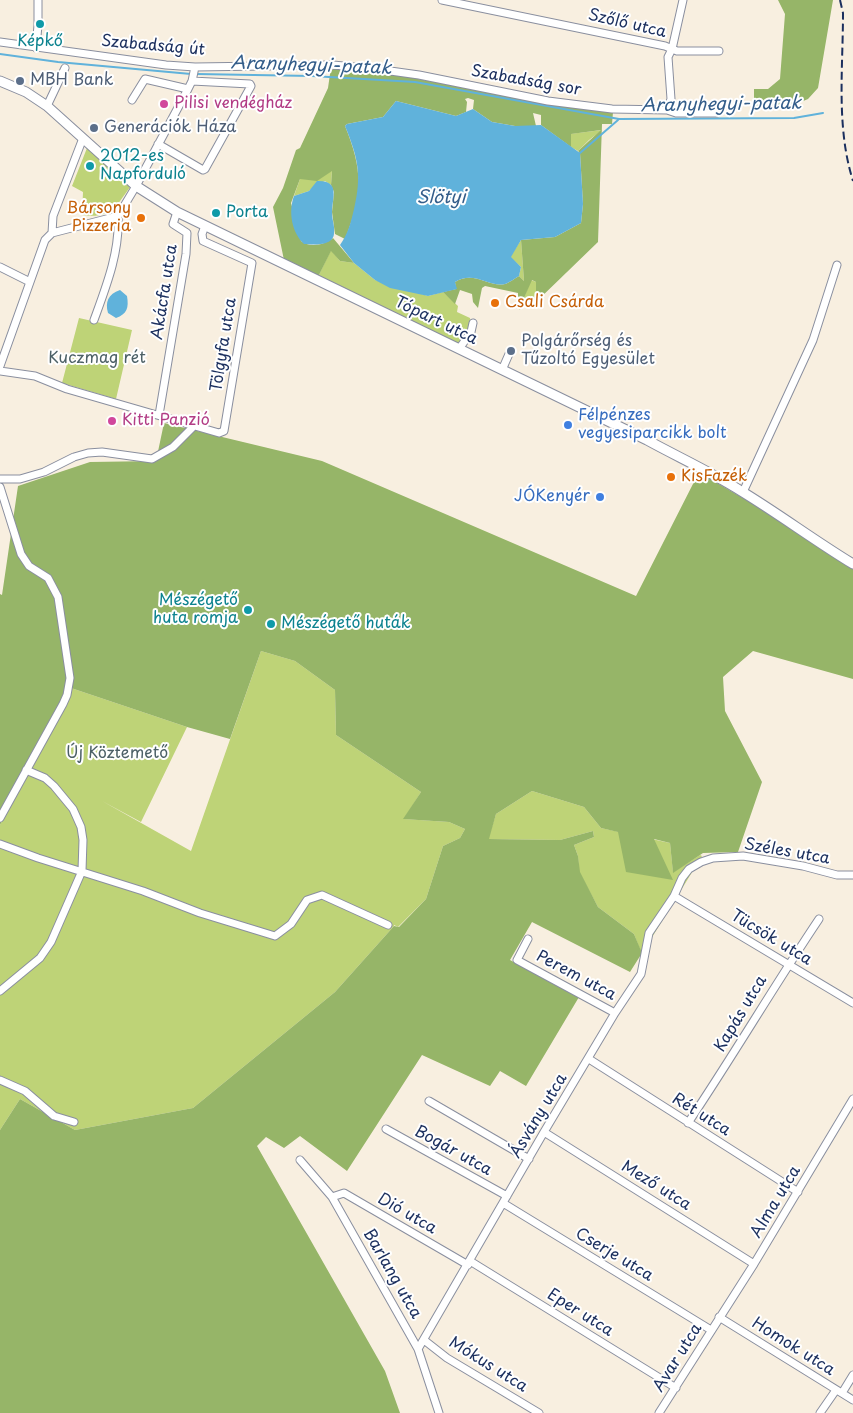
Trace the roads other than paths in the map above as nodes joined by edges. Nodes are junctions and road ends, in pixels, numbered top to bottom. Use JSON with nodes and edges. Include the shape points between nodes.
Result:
{"nodes":[{"id":1,"x":38,"y":0,"type":"edge"},
{"id":2,"x":442,"y":0,"type":"edge"},
{"id":3,"x":683,"y":0,"type":"edge"},
{"id":4,"x":463,"y":2,"type":"edge"},
{"id":5,"x":0,"y":42,"type":"edge"},
{"id":6,"x":36,"y":48,"type":"junction"},
{"id":7,"x":672,"y":49,"type":"junction"},
{"id":8,"x":718,"y":51,"type":"dead end"},
{"id":9,"x":334,"y":65,"type":"joint"},
{"id":10,"x":65,"y":68,"type":"dead end"},
{"id":11,"x":194,"y":68,"type":"junction"},
{"id":12,"x":192,"y":79,"type":"junction"},
{"id":13,"x":0,"y":81,"type":"edge"},
{"id":14,"x":188,"y":89,"type":"junction"},
{"id":15,"x":132,"y":100,"type":"dead end"},
{"id":16,"x":47,"y":106,"type":"junction"},
{"id":17,"x":667,"y":110,"type":"junction"},
{"id":18,"x":715,"y":113,"type":"dead end"},
{"id":19,"x":83,"y":138,"type":"junction"},
{"id":20,"x":158,"y":144,"type":"junction"},
{"id":21,"x":136,"y":186,"type":"junction"},
{"id":22,"x":177,"y":212,"type":"junction"},
{"id":23,"x":118,"y":216,"type":"junction"},
{"id":24,"x":205,"y":226,"type":"junction"},
{"id":25,"x":52,"y":233,"type":"junction"},
{"id":26,"x":187,"y":233,"type":"junction"},
{"id":27,"x":204,"y":241,"type":"junction"},
{"id":28,"x":837,"y":265,"type":"dead end"},
{"id":29,"x":0,"y":267,"type":"edge"},
{"id":30,"x":30,"y":282,"type":"junction"},
{"id":31,"x":94,"y":320,"type":"dead end"},
{"id":32,"x":473,"y":323,"type":"dead end"},
{"id":33,"x":4,"y":344,"type":"edge"},
{"id":34,"x":459,"y":349,"type":"junction"},
{"id":35,"x":509,"y":354,"type":"dead end"},
{"id":36,"x":0,"y":366,"type":"edge"},
{"id":37,"x":502,"y":370,"type":"junction"},
{"id":38,"x":0,"y":371,"type":"edge"},
{"id":39,"x":159,"y":415,"type":"junction"},
{"id":40,"x":194,"y":426,"type":"junction"},
{"id":41,"x":0,"y":479,"type":"edge"},
{"id":42,"x":0,"y":487,"type":"edge"},
{"id":43,"x":743,"y":492,"type":"junction"},
{"id":44,"x":853,"y":564,"type":"edge"},
{"id":45,"x":26,"y":770,"type":"junction"},
{"id":46,"x":0,"y":818,"type":"edge"},
{"id":47,"x":0,"y":844,"type":"edge"},
{"id":48,"x":82,"y":871,"type":"junction"},
{"id":49,"x":853,"y":875,"type":"edge"},
{"id":50,"x":674,"y":896,"type":"junction"},
{"id":51,"x":819,"y":919,"type":"dead end"},
{"id":52,"x":388,"y":925,"type":"dead end"},
{"id":53,"x":528,"y":939,"type":"dead end"},
{"id":54,"x":788,"y":964,"type":"junction"},
{"id":55,"x":0,"y":991,"type":"edge"},
{"id":56,"x":853,"y":1003,"type":"edge"},
{"id":57,"x":615,"y":1013,"type":"junction"},
{"id":58,"x":589,"y":1059,"type":"junction"},
{"id":59,"x":0,"y":1080,"type":"edge"},
{"id":60,"x":853,"y":1099,"type":"edge"},
{"id":61,"x":429,"y":1102,"type":"dead end"},
{"id":62,"x":74,"y":1122,"type":"dead end"},
{"id":63,"x":688,"y":1123,"type":"junction"},
{"id":64,"x":386,"y":1129,"type":"dead end"},
{"id":65,"x":544,"y":1132,"type":"junction"},
{"id":66,"x":529,"y":1159,"type":"junction"},
{"id":67,"x":300,"y":1160,"type":"dead end"},
{"id":68,"x":798,"y":1192,"type":"junction"},
{"id":69,"x":332,"y":1197,"type":"junction"},
{"id":70,"x":505,"y":1200,"type":"junction"},
{"id":71,"x":469,"y":1263,"type":"junction"},
{"id":72,"x":754,"y":1264,"type":"junction"},
{"id":73,"x":719,"y":1317,"type":"junction"},
{"id":74,"x":711,"y":1330,"type":"junction"},
{"id":75,"x":424,"y":1340,"type":"junction"},
{"id":76,"x":418,"y":1349,"type":"junction"},
{"id":77,"x":853,"y":1375,"type":"edge"},
{"id":78,"x":676,"y":1388,"type":"junction"},
{"id":79,"x":839,"y":1391,"type":"junction"},
{"id":80,"x":853,"y":1400,"type":"edge"},
{"id":81,"x":439,"y":1413,"type":"edge"},
{"id":82,"x":539,"y":1413,"type":"edge"},
{"id":83,"x":660,"y":1413,"type":"edge"},
{"id":84,"x":820,"y":1413,"type":"edge"}],
"edges":[{"from":1,"to":6,"type":"street"},
{"from":2,"to":4,"type":"street","name":"Szőlő utca"},
{"from":3,"to":7,"type":"street"},
{"from":4,"to":7,"type":"street","name":"Szőlő utca"},
{"from":5,"to":6,"type":"street","name":"Szabadság út"},
{"from":6,"to":11,"type":"street","name":"Szabadság út"},
{"from":7,"to":8,"type":"street","name":"Szőlő utca"},
{"from":7,"to":17,"type":"street","via":[[668,57],[671,100]]},
{"from":9,"to":11,"type":"street","name":"Szabadság út"},
{"from":9,"to":17,"type":"street","name":"Szabadság sor","via":[[404,72],[548,101],[612,109]]},
{"from":10,"to":16,"type":"street"},
{"from":11,"to":12,"type":"street"},
{"from":12,"to":14,"type":"street"},
{"from":12,"to":20,"type":"street","via":[[251,86],[205,169]]},
{"from":13,"to":16,"type":"main road"},
{"from":14,"to":15,"type":"street","via":[[145,79]]},
{"from":14,"to":20,"type":"street"},
{"from":16,"to":19,"type":"main road"},
{"from":17,"to":18,"type":"street","name":"Szabadság sor"},
{"from":19,"to":21,"type":"main road","name":"Tópart utca"},
{"from":19,"to":25,"type":"street","via":[[53,216]]},
{"from":20,"to":21,"type":"street"},
{"from":21,"to":22,"type":"main road","name":"Tópart utca"},
{"from":21,"to":23,"type":"street"},
{"from":22,"to":24,"type":"main road","name":"Tópart utca"},
{"from":22,"to":26,"type":"street","name":"Akácfa utca","via":[[173,224]]},
{"from":23,"to":25,"type":"street"},
{"from":23,"to":31,"type":"street","via":[[112,268]]},
{"from":24,"to":27,"type":"street"},
{"from":24,"to":34,"type":"main road","name":"Tópart utca"},
{"from":25,"to":30,"type":"street","via":[[45,240]]},
{"from":26,"to":27,"type":"street"},
{"from":26,"to":39,"type":"street","name":"Akácfa utca"},
{"from":27,"to":40,"type":"street","name":"Tölgyfa utca","via":[[252,263],[224,431],[219,433]]},
{"from":28,"to":43,"type":"street","via":[[813,340]]},
{"from":29,"to":30,"type":"street"},
{"from":30,"to":33,"type":"street"},
{"from":32,"to":34,"type":"street"},
{"from":33,"to":36,"type":"street"},
{"from":34,"to":37,"type":"main road","name":"Tópart utca"},
{"from":35,"to":37,"type":"street"},
{"from":37,"to":43,"type":"main road","name":"Tópart utca","via":[[647,440]]},
{"from":38,"to":39,"type":"street","via":[[35,376],[68,389]]},
{"from":39,"to":40,"type":"street"},
{"from":40,"to":41,"type":"street","via":[[173,447],[152,459],[88,453],[44,472],[20,479]]},
{"from":42,"to":45,"type":"street","via":[[22,554],[29,566],[48,578],[56,592],[70,678],[67,695]]},
{"from":43,"to":44,"type":"main road","name":"Tópart utca"},
{"from":45,"to":46,"type":"street"},
{"from":45,"to":48,"type":"street","via":[[54,786],[73,809],[83,840]]},
{"from":47,"to":48,"type":"street"},
{"from":48,"to":52,"type":"street","via":[[275,936],[291,924],[307,900],[322,895]]},
{"from":48,"to":55,"type":"street","via":[[51,942],[40,958]]},
{"from":49,"to":50,"type":"street","name":"Széles utca","via":[[837,876],[803,866],[743,856],[713,858],[689,869]]},
{"from":50,"to":54,"type":"street","name":"Tücsök utca"},
{"from":50,"to":57,"type":"street","name":"Ásvány utca","via":[[649,933],[641,974]]},
{"from":51,"to":54,"type":"street","name":"Kapás utca"},
{"from":53,"to":57,"type":"street","name":"Perem utca","via":[[517,960]]},
{"from":54,"to":56,"type":"street","name":"Tücsök utca"},
{"from":54,"to":63,"type":"street","name":"Kapás utca"},
{"from":57,"to":58,"type":"street","name":"Ásvány utca"},
{"from":58,"to":63,"type":"street","name":"Rét utca"},
{"from":58,"to":65,"type":"street","name":"Ásvány utca"},
{"from":59,"to":62,"type":"street","via":[[25,1091],[54,1116]]},
{"from":60,"to":68,"type":"street","name":"Alma utca"},
{"from":61,"to":66,"type":"street"},
{"from":63,"to":68,"type":"street","name":"Rét utca"},
{"from":64,"to":70,"type":"street","name":"Bogár utca"},
{"from":65,"to":66,"type":"street","name":"Ásvány utca"},
{"from":65,"to":72,"type":"street","name":"Mező utca"},
{"from":66,"to":70,"type":"street","name":"Ásvány utca"},
{"from":67,"to":69,"type":"street","name":"Barlang utca"},
{"from":68,"to":72,"type":"street","name":"Alma utca"},
{"from":69,"to":71,"type":"street","name":"Dió utca","via":[[344,1193]]},
{"from":69,"to":76,"type":"street","name":"Barlang utca"},
{"from":70,"to":71,"type":"street","name":"Ásvány utca"},
{"from":70,"to":74,"type":"street","name":"Cserje utca"},
{"from":71,"to":75,"type":"street","name":"Ásvány utca"},
{"from":71,"to":78,"type":"street","name":"Eper utca"},
{"from":72,"to":73,"type":"street","name":"Alma utca"},
{"from":73,"to":74,"type":"street","name":"Avar utca"},
{"from":73,"to":79,"type":"street","name":"Homok utca"},
{"from":74,"to":78,"type":"street","name":"Avar utca"},
{"from":75,"to":76,"type":"street","name":"Ásvány utca"},
{"from":75,"to":82,"type":"street","name":"Mókus utca","via":[[447,1358]]},
{"from":76,"to":81,"type":"street","name":"Barlang utca"},
{"from":77,"to":79,"type":"street"},
{"from":78,"to":83,"type":"street","name":"Avar utca"},
{"from":79,"to":80,"type":"street","name":"Homok utca"},
{"from":79,"to":84,"type":"street"}]}
